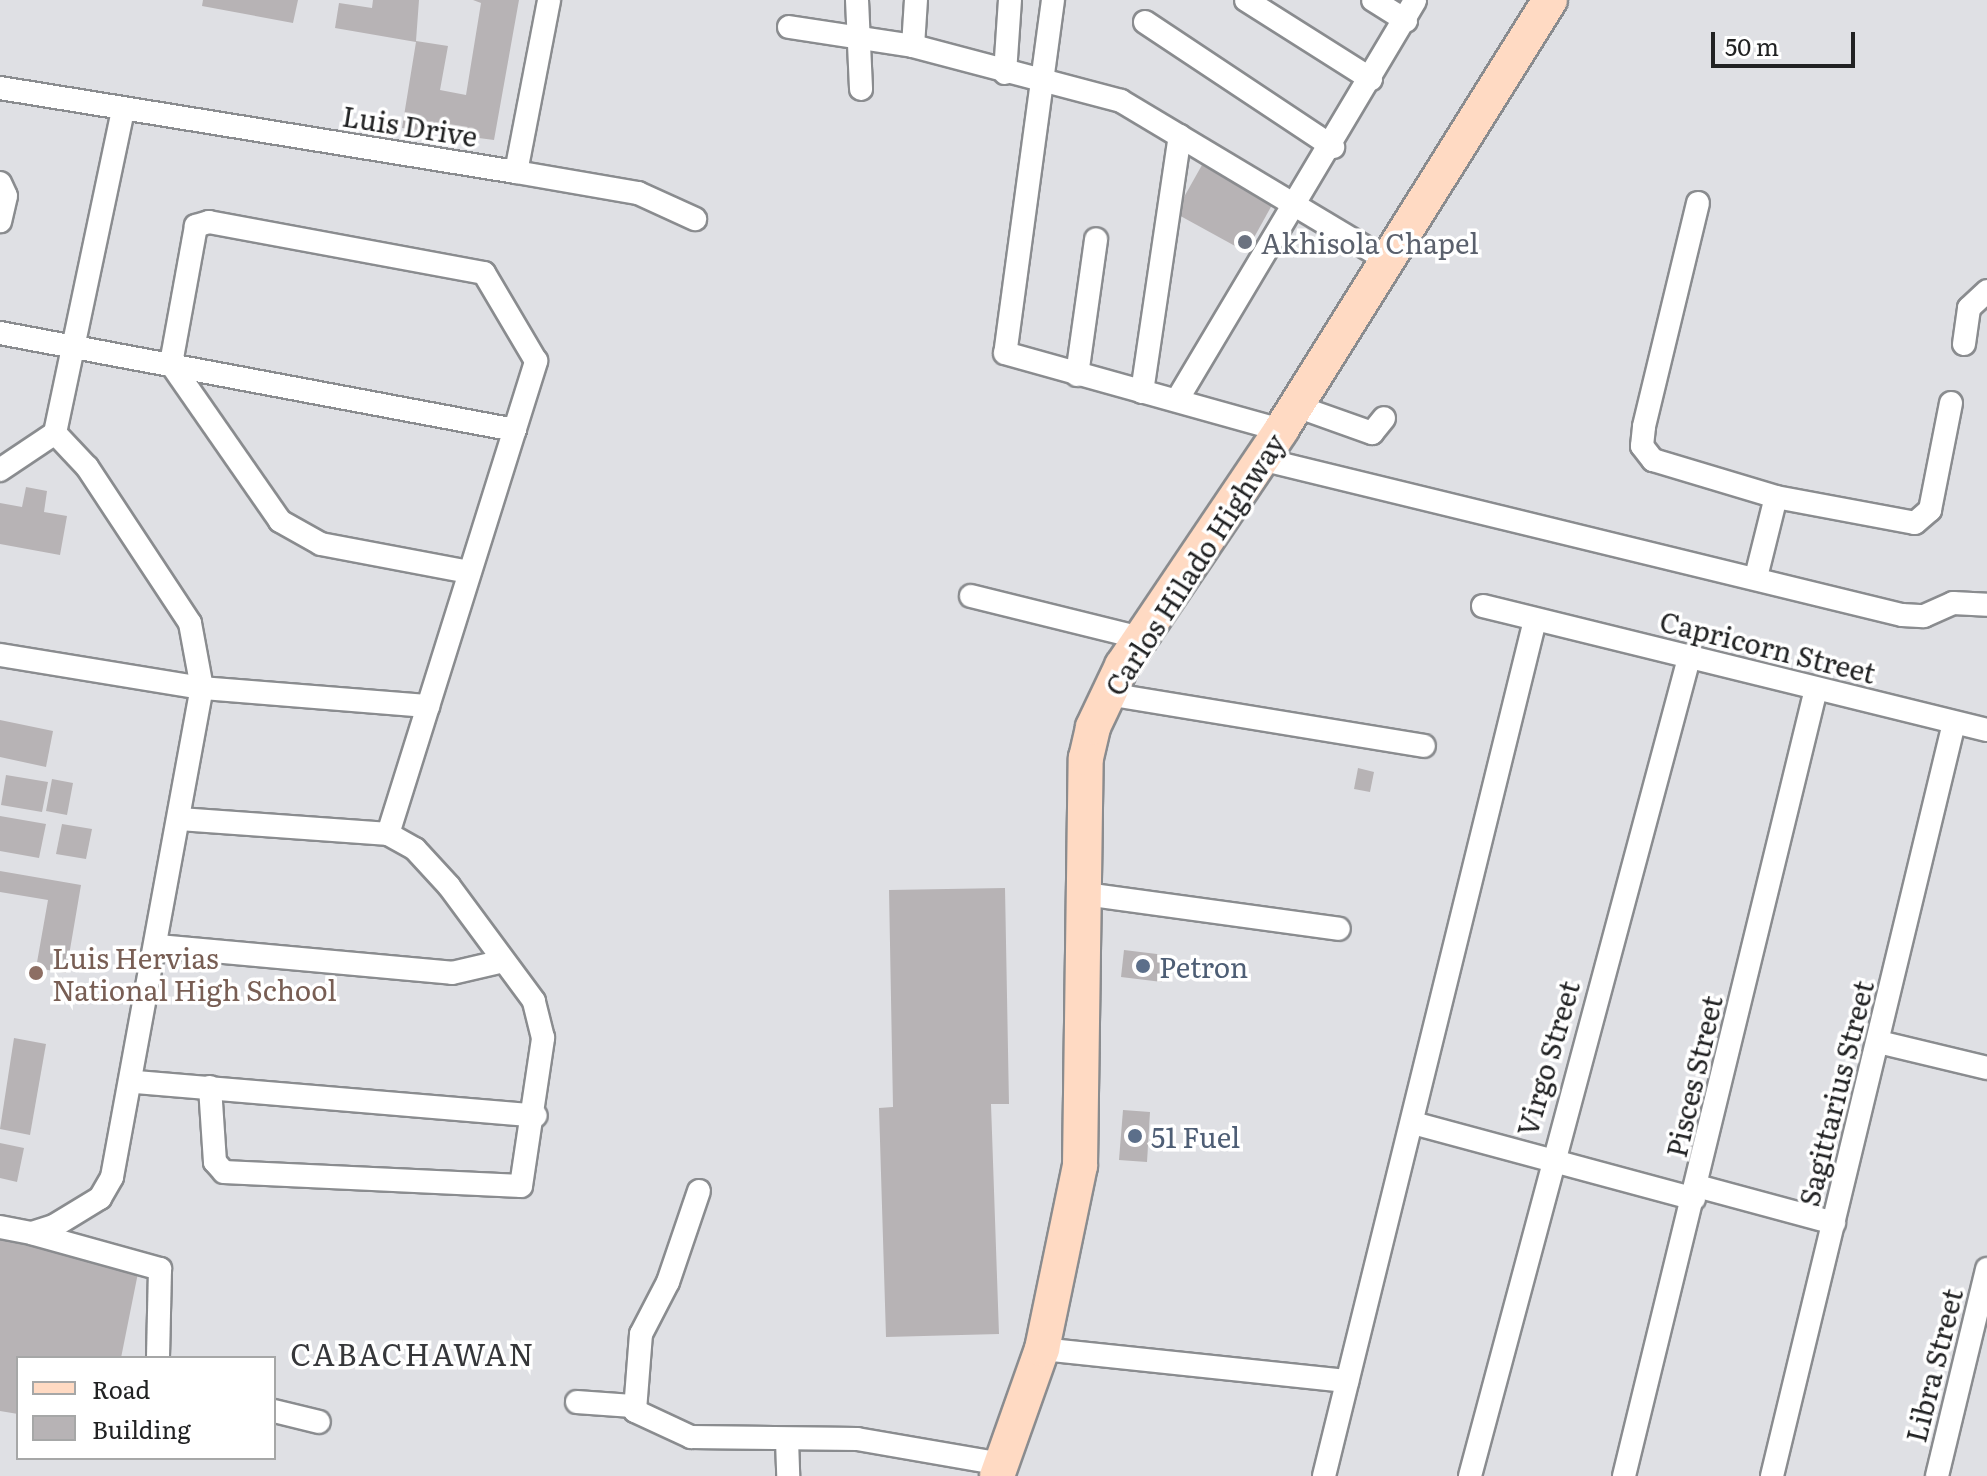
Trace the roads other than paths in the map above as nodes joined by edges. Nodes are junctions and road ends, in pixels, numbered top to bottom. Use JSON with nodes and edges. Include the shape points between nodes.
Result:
{"nodes":[{"id":1,"x":549,"y":0,"type":"edge"},
{"id":2,"x":857,"y":0,"type":"edge"},
{"id":3,"x":916,"y":0,"type":"edge"},
{"id":4,"x":1010,"y":0,"type":"edge"},
{"id":5,"x":1053,"y":0,"type":"edge"},
{"id":6,"x":1246,"y":0,"type":"edge"},
{"id":7,"x":1373,"y":0,"type":"edge"},
{"id":8,"x":1550,"y":0,"type":"edge"},
{"id":9,"x":1410,"y":10,"type":"edge"},
{"id":10,"x":1145,"y":22,"type":"dead end"},
{"id":11,"x":789,"y":27,"type":"dead end"},
{"id":12,"x":861,"y":37,"type":"junction"},
{"id":13,"x":913,"y":46,"type":"junction"},
{"id":14,"x":1005,"y":73,"type":"junction"},
{"id":15,"x":1371,"y":79,"type":"junction"},
{"id":16,"x":1040,"y":81,"type":"junction"},
{"id":17,"x":0,"y":88,"type":"edge"},
{"id":18,"x":861,"y":89,"type":"dead end"},
{"id":19,"x":123,"y":109,"type":"junction"},
{"id":20,"x":1180,"y":136,"type":"junction"},
{"id":21,"x":1333,"y":147,"type":"junction"},
{"id":22,"x":516,"y":172,"type":"junction"},
{"id":23,"x":0,"y":183,"type":"edge"},
{"id":24,"x":1698,"y":203,"type":"dead end"},
{"id":25,"x":1292,"y":204,"type":"junction"},
{"id":26,"x":695,"y":219,"type":"dead end"},
{"id":27,"x":0,"y":221,"type":"edge"},
{"id":28,"x":1096,"y":239,"type":"dead end"},
{"id":29,"x":1385,"y":259,"type":"junction"},
{"id":30,"x":1987,"y":291,"type":"edge"},
{"id":31,"x":0,"y":333,"type":"edge"},
{"id":32,"x":1964,"y":344,"type":"dead end"},
{"id":33,"x":76,"y":348,"type":"junction"},
{"id":34,"x":171,"y":364,"type":"junction"},
{"id":35,"x":1077,"y":375,"type":"junction"},
{"id":36,"x":1142,"y":392,"type":"junction"},
{"id":37,"x":1177,"y":400,"type":"junction"},
{"id":38,"x":1951,"y":403,"type":"dead end"},
{"id":39,"x":1288,"y":418,"type":"junction"},
{"id":40,"x":1384,"y":418,"type":"dead end"},
{"id":41,"x":515,"y":430,"type":"junction"},
{"id":42,"x":55,"y":433,"type":"junction"},
{"id":43,"x":1261,"y":459,"type":"junction"},
{"id":44,"x":0,"y":470,"type":"edge"},
{"id":45,"x":1776,"y":497,"type":"junction"},
{"id":46,"x":469,"y":572,"type":"junction"},
{"id":47,"x":1756,"y":577,"type":"junction"},
{"id":48,"x":971,"y":596,"type":"dead end"},
{"id":49,"x":1987,"y":605,"type":"edge"},
{"id":50,"x":1483,"y":606,"type":"dead end"},
{"id":51,"x":1535,"y":620,"type":"junction"},
{"id":52,"x":1141,"y":638,"type":"junction"},
{"id":53,"x":0,"y":655,"type":"edge"},
{"id":54,"x":1689,"y":658,"type":"junction"},
{"id":55,"x":202,"y":688,"type":"junction"},
{"id":56,"x":1816,"y":689,"type":"junction"},
{"id":57,"x":1107,"y":694,"type":"junction"},
{"id":58,"x":428,"y":706,"type":"junction"},
{"id":59,"x":1954,"y":723,"type":"junction"},
{"id":60,"x":1987,"y":730,"type":"edge"},
{"id":61,"x":1424,"y":746,"type":"dead end"},
{"id":62,"x":180,"y":819,"type":"junction"},
{"id":63,"x":388,"y":834,"type":"junction"},
{"id":64,"x":1085,"y":894,"type":"junction"},
{"id":65,"x":1339,"y":929,"type":"dead end"},
{"id":66,"x":158,"y":946,"type":"junction"},
{"id":67,"x":504,"y":961,"type":"junction"},
{"id":68,"x":1879,"y":1042,"type":"junction"},
{"id":69,"x":1987,"y":1068,"type":"edge"},
{"id":70,"x":135,"y":1082,"type":"junction"},
{"id":71,"x":210,"y":1087,"type":"junction"},
{"id":72,"x":536,"y":1116,"type":"junction"},
{"id":73,"x":1413,"y":1123,"type":"junction"},
{"id":74,"x":1549,"y":1162,"type":"junction"},
{"id":75,"x":699,"y":1191,"type":"dead end"},
{"id":76,"x":1696,"y":1193,"type":"junction"},
{"id":77,"x":1834,"y":1223,"type":"junction"},
{"id":78,"x":0,"y":1227,"type":"edge"},
{"id":79,"x":32,"y":1233,"type":"junction"},
{"id":80,"x":1987,"y":1269,"type":"edge"},
{"id":81,"x":1042,"y":1349,"type":"junction"},
{"id":82,"x":158,"y":1356,"type":"edge"},
{"id":83,"x":1347,"y":1381,"type":"junction"},
{"id":84,"x":577,"y":1402,"type":"dead end"},
{"id":85,"x":632,"y":1406,"type":"junction"},
{"id":86,"x":276,"y":1411,"type":"edge"},
{"id":87,"x":319,"y":1422,"type":"dead end"},
{"id":88,"x":787,"y":1440,"type":"junction"},
{"id":89,"x":999,"y":1470,"type":"edge"},
{"id":90,"x":788,"y":1476,"type":"edge"},
{"id":91,"x":1324,"y":1476,"type":"edge"},
{"id":92,"x":1470,"y":1476,"type":"edge"},
{"id":93,"x":1624,"y":1476,"type":"edge"},
{"id":94,"x":1772,"y":1476,"type":"edge"},
{"id":95,"x":1937,"y":1476,"type":"edge"}],
"edges":[{"from":1,"to":22,"type":"street"},
{"from":2,"to":12,"type":"street"},
{"from":3,"to":13,"type":"street"},
{"from":4,"to":14,"type":"street"},
{"from":5,"to":16,"type":"street"},
{"from":6,"to":15,"type":"street"},
{"from":7,"to":9,"type":"street"},
{"from":8,"to":29,"type":"main road","name":"Carlos Hilado Highway"},
{"from":9,"to":15,"type":"street"},
{"from":10,"to":21,"type":"street"},
{"from":11,"to":12,"type":"street"},
{"from":12,"to":13,"type":"street"},
{"from":12,"to":18,"type":"street"},
{"from":13,"to":14,"type":"street"},
{"from":14,"to":16,"type":"street"},
{"from":15,"to":21,"type":"street"},
{"from":16,"to":20,"type":"street","via":[[1121,101]]},
{"from":16,"to":35,"type":"street","via":[[1004,350]]},
{"from":17,"to":19,"type":"street","name":"Luis Drive"},
{"from":19,"to":22,"type":"street","name":"Luis Drive"},
{"from":19,"to":33,"type":"street"},
{"from":20,"to":25,"type":"street"},
{"from":20,"to":36,"type":"street"},
{"from":21,"to":25,"type":"street"},
{"from":22,"to":26,"type":"street","name":"Luis Drive","via":[[638,193]]},
{"from":23,"to":27,"type":"street","via":[[6,196]]},
{"from":24,"to":45,"type":"street","via":[[1642,446],[1653,460]]},
{"from":25,"to":29,"type":"street"},
{"from":25,"to":37,"type":"street"},
{"from":28,"to":35,"type":"street"},
{"from":29,"to":39,"type":"main road","name":"Carlos Hilado Highway"},
{"from":30,"to":32,"type":"street","via":[[1969,308]]},
{"from":31,"to":33,"type":"street"},
{"from":33,"to":34,"type":"street"},
{"from":33,"to":42,"type":"street"},
{"from":34,"to":41,"type":"street"},
{"from":34,"to":41,"type":"street","via":[[193,230],[203,222],[484,273],[535,353]]},
{"from":34,"to":46,"type":"street","via":[[289,530],[321,544]]},
{"from":35,"to":36,"type":"street"},
{"from":36,"to":37,"type":"street"},
{"from":37,"to":39,"type":"street"},
{"from":38,"to":45,"type":"street","via":[[1930,510],[1920,521]]},
{"from":39,"to":40,"type":"street","via":[[1372,433]]},
{"from":39,"to":43,"type":"main road","name":"Carlos Hilado Highway"},
{"from":41,"to":46,"type":"street"},
{"from":42,"to":44,"type":"street"},
{"from":42,"to":55,"type":"street","via":[[87,467],[190,623]]},
{"from":43,"to":47,"type":"street"},
{"from":43,"to":52,"type":"main road","name":"Carlos Hilado Highway"},
{"from":45,"to":47,"type":"street"},
{"from":46,"to":58,"type":"street"},
{"from":47,"to":49,"type":"street","via":[[1915,617],[1953,603]]},
{"from":48,"to":52,"type":"street"},
{"from":50,"to":51,"type":"street","name":"Capricorn Street"},
{"from":51,"to":54,"type":"street","name":"Capricorn Street"},
{"from":51,"to":73,"type":"street"},
{"from":52,"to":57,"type":"main road","name":"Carlos Hilado Highway"},
{"from":53,"to":55,"type":"street"},
{"from":54,"to":56,"type":"street","name":"Capricorn Street"},
{"from":54,"to":74,"type":"street","name":"Virgo Street"},
{"from":55,"to":58,"type":"street"},
{"from":55,"to":62,"type":"street"},
{"from":56,"to":59,"type":"street","name":"Capricorn Street"},
{"from":56,"to":76,"type":"street","name":"Pisces Street"},
{"from":57,"to":61,"type":"street"},
{"from":57,"to":64,"type":"main road","name":"Carlos Hilado Highway","via":[[1086,758]]},
{"from":58,"to":63,"type":"street"},
{"from":59,"to":60,"type":"street","name":"Capricorn Street"},
{"from":59,"to":68,"type":"street","name":"Sagittarius Street"},
{"from":62,"to":63,"type":"street"},
{"from":62,"to":66,"type":"street"},
{"from":63,"to":67,"type":"street","via":[[441,877]]},
{"from":64,"to":65,"type":"street"},
{"from":64,"to":81,"type":"main road","name":"Carlos Hilado Highway","via":[[1080,1166]]},
{"from":66,"to":67,"type":"street","via":[[452,973]]},
{"from":66,"to":70,"type":"street"},
{"from":67,"to":72,"type":"street","via":[[539,1017]]},
{"from":68,"to":69,"type":"street"},
{"from":68,"to":77,"type":"street","name":"Sagittarius Street"},
{"from":70,"to":71,"type":"street"},
{"from":70,"to":79,"type":"street","via":[[100,1198]]},
{"from":71,"to":72,"type":"street"},
{"from":71,"to":72,"type":"street","via":[[215,1162],[224,1172],[517,1189]]},
{"from":73,"to":74,"type":"street"},
{"from":73,"to":83,"type":"street"},
{"from":74,"to":76,"type":"street"},
{"from":74,"to":92,"type":"street","name":"Virgo Street"},
{"from":75,"to":85,"type":"street","via":[[668,1282],[641,1334]]},
{"from":76,"to":77,"type":"street"},
{"from":76,"to":93,"type":"street","name":"Pisces Street"},
{"from":77,"to":94,"type":"street","name":"Sagittarius Street"},
{"from":78,"to":79,"type":"street"},
{"from":79,"to":82,"type":"street","via":[[160,1269]]},
{"from":80,"to":95,"type":"street","name":"Libra Street"},
{"from":81,"to":83,"type":"street"},
{"from":81,"to":89,"type":"main road","name":"Carlos Hilado Highway"},
{"from":83,"to":91,"type":"street"},
{"from":84,"to":85,"type":"street"},
{"from":85,"to":88,"type":"street","via":[[676,1435]]},
{"from":86,"to":87,"type":"street"},
{"from":88,"to":89,"type":"street","via":[[857,1439]]},
{"from":88,"to":90,"type":"street"}]}
